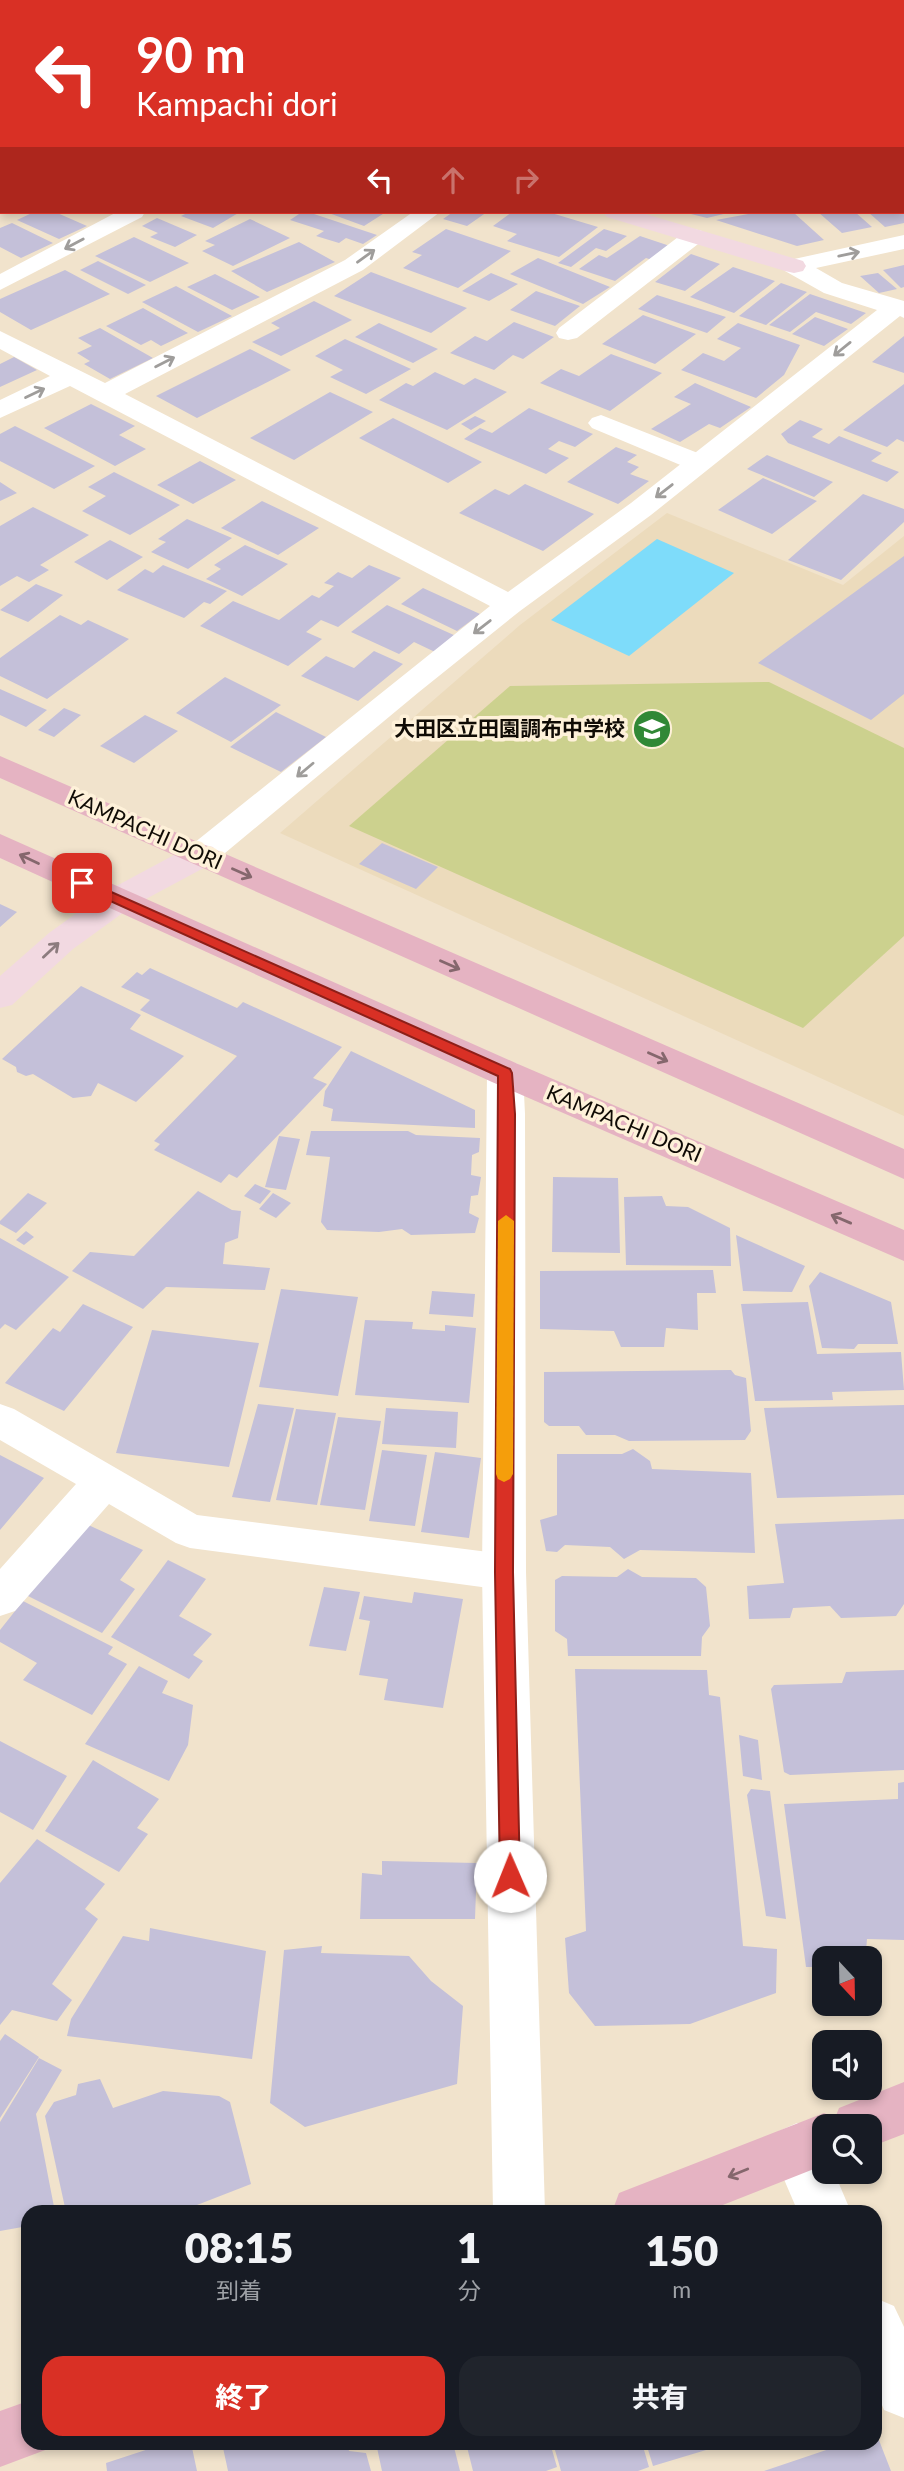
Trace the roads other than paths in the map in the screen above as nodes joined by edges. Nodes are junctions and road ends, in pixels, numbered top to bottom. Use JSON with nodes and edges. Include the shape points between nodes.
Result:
{"nodes":[{"id":1,"x":130,"y":214,"type":"edge"},
{"id":2,"x":425,"y":214,"type":"edge"},
{"id":3,"x":622,"y":214,"type":"edge"},
{"id":4,"x":694,"y":236,"type":"junction"},
{"id":5,"x":904,"y":242,"type":"edge"},
{"id":6,"x":794,"y":267,"type":"junction"},
{"id":7,"x":0,"y":283,"type":"edge"},
{"id":8,"x":900,"y":308,"type":"edge"},
{"id":9,"x":568,"y":333,"type":"dead end"},
{"id":10,"x":0,"y":339,"type":"edge"},
{"id":11,"x":69,"y":376,"type":"junction"},
{"id":12,"x":104,"y":394,"type":"junction"},
{"id":13,"x":0,"y":410,"type":"edge"},
{"id":14,"x":601,"y":423,"type":"dead end"},
{"id":15,"x":699,"y":464,"type":"junction"},
{"id":16,"x":510,"y":605,"type":"junction"},
{"id":17,"x":0,"y":766,"type":"edge"},
{"id":18,"x":0,"y":845,"type":"edge"},
{"id":19,"x":201,"y":855,"type":"junction"},
{"id":20,"x":119,"y":899,"type":"junction"},
{"id":21,"x":0,"y":996,"type":"edge"},
{"id":22,"x":505,"y":1073,"type":"junction"},
{"id":23,"x":904,"y":1165,"type":"edge"},
{"id":24,"x":904,"y":1246,"type":"edge"},
{"id":25,"x":0,"y":1420,"type":"edge"},
{"id":26,"x":104,"y":1481,"type":"junction"},
{"id":27,"x":504,"y":1572,"type":"junction"},
{"id":28,"x":0,"y":1598,"type":"edge"},
{"id":29,"x":904,"y":2108,"type":"edge"},
{"id":30,"x":882,"y":2116,"type":"edge"},
{"id":31,"x":811,"y":2144,"type":"edge"},
{"id":32,"x":519,"y":2205,"type":"edge"},
{"id":33,"x":656,"y":2205,"type":"edge"},
{"id":34,"x":824,"y":2205,"type":"edge"},
{"id":35,"x":882,"y":2341,"type":"edge"},
{"id":36,"x":904,"y":2390,"type":"edge"},
{"id":37,"x":21,"y":2432,"type":"edge"},
{"id":38,"x":0,"y":2439,"type":"edge"}],
"edges":[{"from":1,"to":7,"type":"lane","one_way":true},
{"from":12,"to":2,"type":"street","one_way":true,"via":[[354,265]]},
{"from":3,"to":4,"type":"street"},
{"from":4,"to":6,"type":"street"},
{"from":4,"to":9,"type":"lane"},
{"from":6,"to":5,"type":"street","one_way":true},
{"from":6,"to":8,"type":"street","via":[[833,288]]},
{"from":8,"to":15,"type":"street","one_way":true},
{"from":10,"to":11,"type":"street"},
{"from":11,"to":12,"type":"street"},
{"from":13,"to":11,"type":"street","one_way":true},
{"from":12,"to":16,"type":"street"},
{"from":14,"to":15,"type":"lane"},
{"from":15,"to":16,"type":"street","one_way":true},
{"from":16,"to":19,"type":"street","one_way":true},
{"from":17,"to":19,"type":"main road","name":"KAMPACHI DORI"},
{"from":20,"to":18,"type":"main road","name":"KAMPACHI DORI","one_way":true},
{"from":19,"to":20,"type":"street"},
{"from":19,"to":23,"type":"main road","name":"KAMPACHI DORI","one_way":true},
{"from":21,"to":20,"type":"street","one_way":true,"via":[[61,941]]},
{"from":20,"to":22,"type":"main road","name":"KAMPACHI DORI"},
{"from":24,"to":22,"type":"main road","name":"KAMPACHI DORI","one_way":true},
{"from":22,"to":27,"type":"street"},
{"from":25,"to":26,"type":"lane"},
{"from":26,"to":27,"type":"lane","via":[[190,1531]]},
{"from":26,"to":28,"type":"lane"},
{"from":27,"to":32,"type":"street"},
{"from":29,"to":30,"type":"main road"},
{"from":31,"to":33,"type":"main road","one_way":true},
{"from":31,"to":34,"type":"street"},
{"from":35,"to":36,"type":"street"},
{"from":37,"to":38,"type":"main road"}]}
